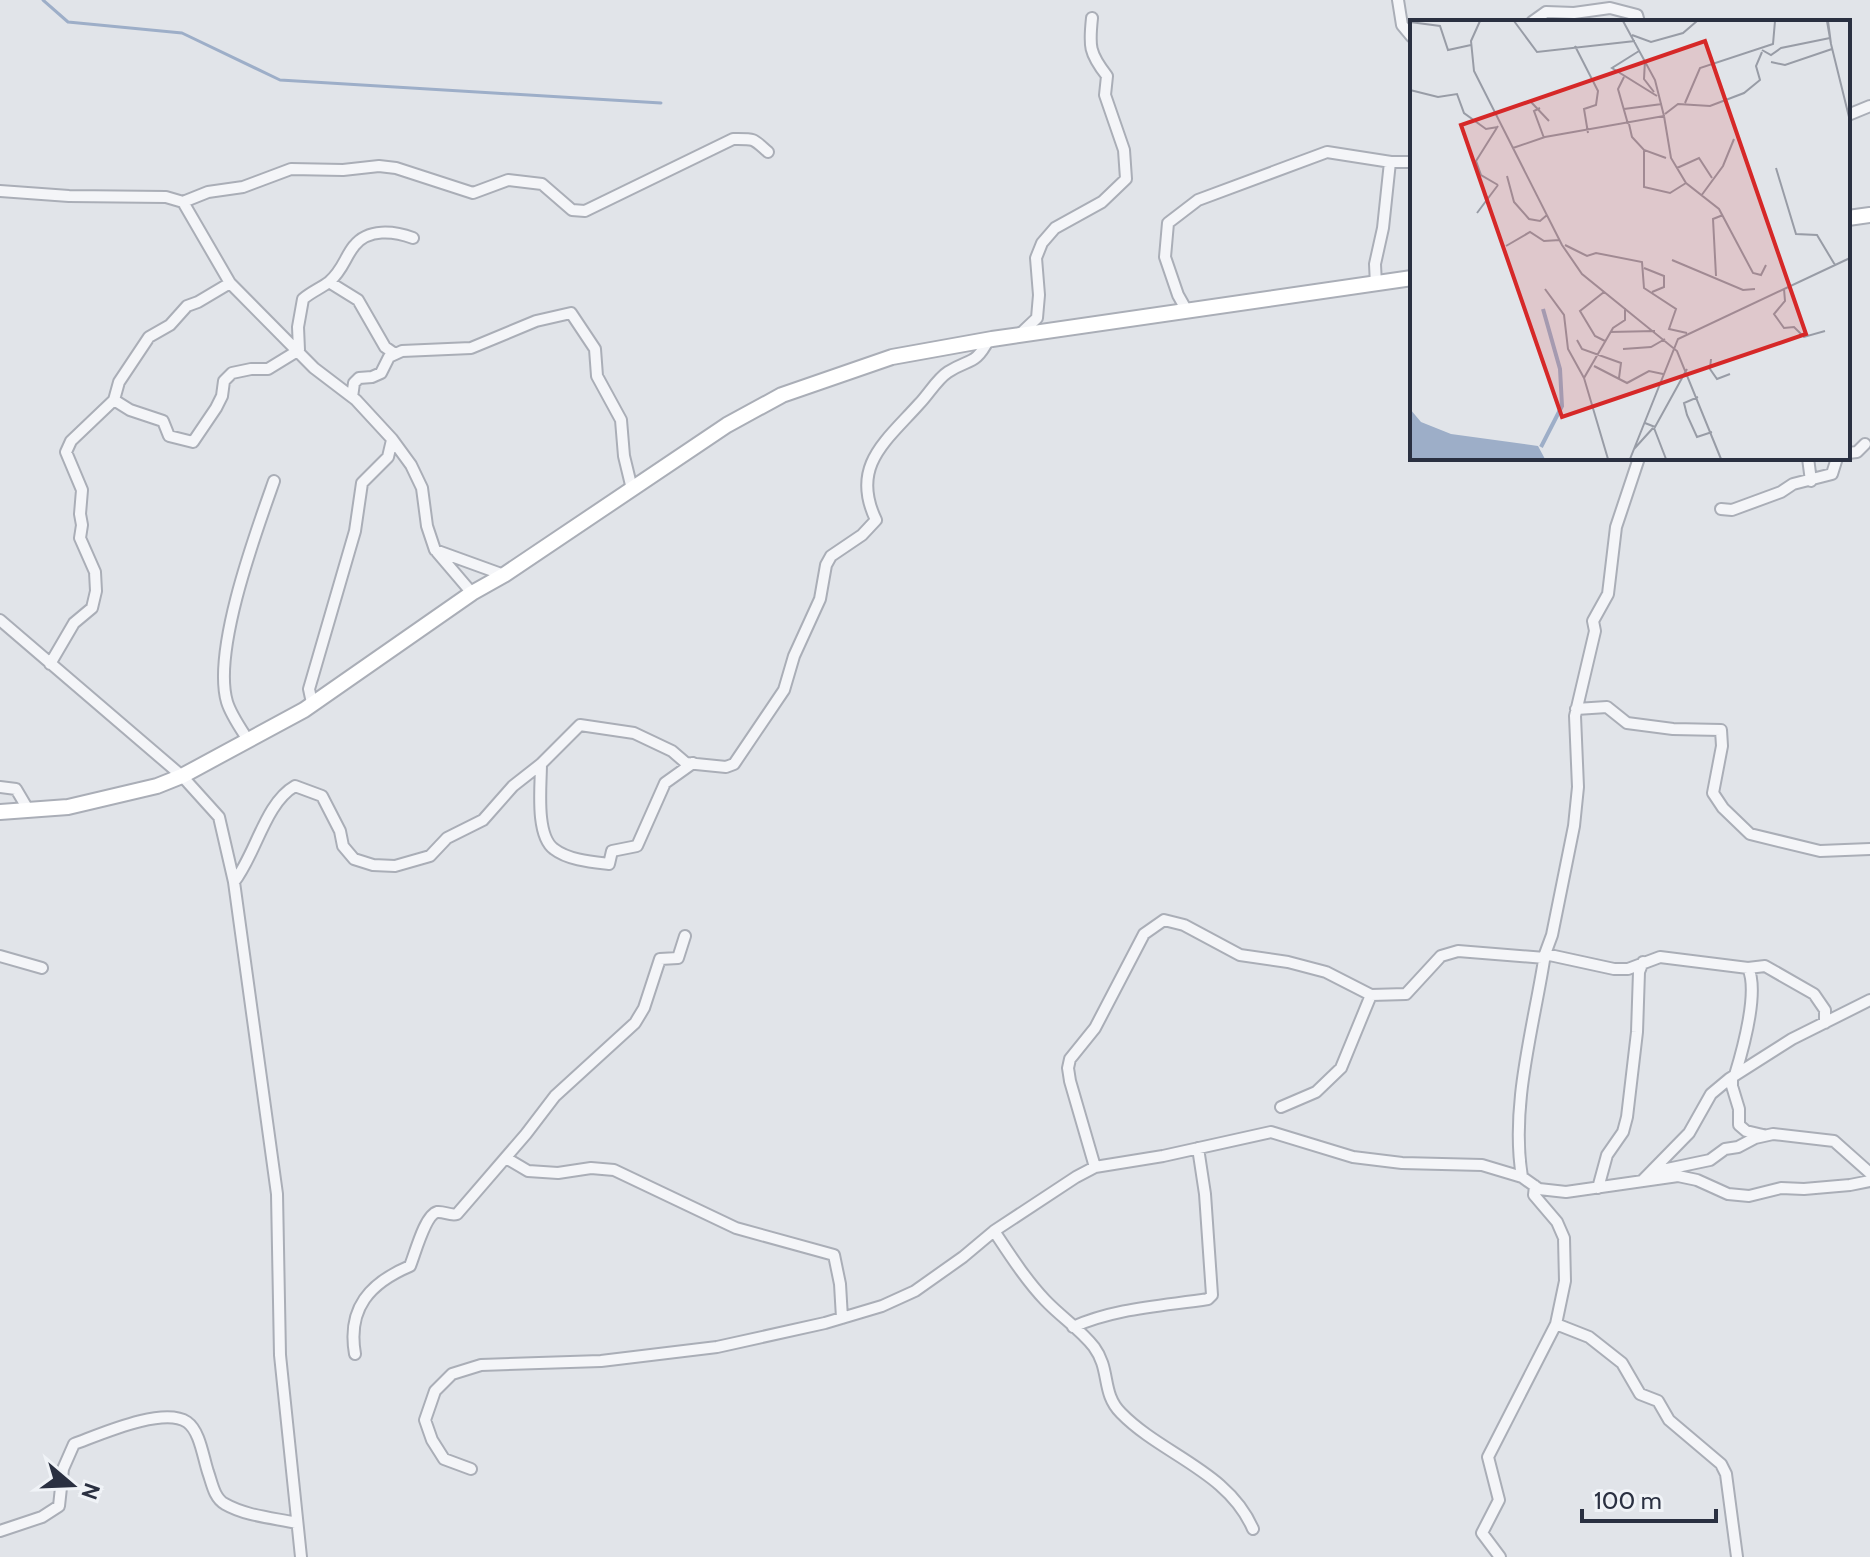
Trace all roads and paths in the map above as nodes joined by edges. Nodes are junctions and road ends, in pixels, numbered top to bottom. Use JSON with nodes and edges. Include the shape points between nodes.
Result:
{"nodes":[{"id":1,"x":1398,"y":0,"type":"edge"},
{"id":2,"x":1092,"y":18,"type":"dead end"},
{"id":3,"x":1535,"y":20,"type":"edge"},
{"id":4,"x":1638,"y":20,"type":"edge"},
{"id":5,"x":1410,"y":35,"type":"edge"},
{"id":6,"x":1870,"y":106,"type":"edge"},
{"id":7,"x":1850,"y":114,"type":"edge"},
{"id":8,"x":768,"y":152,"type":"dead end"},
{"id":9,"x":1390,"y":162,"type":"junction"},
{"id":10,"x":1410,"y":162,"type":"edge"},
{"id":11,"x":0,"y":191,"type":"edge"},
{"id":12,"x":183,"y":202,"type":"junction"},
{"id":13,"x":1870,"y":215,"type":"edge"},
{"id":14,"x":1850,"y":218,"type":"edge"},
{"id":15,"x":413,"y":238,"type":"dead end"},
{"id":16,"x":1410,"y":278,"type":"edge"},
{"id":17,"x":329,"y":282,"type":"junction"},
{"id":18,"x":230,"y":283,"type":"junction"},
{"id":19,"x":1376,"y":285,"type":"junction"},
{"id":20,"x":1187,"y":311,"type":"junction"},
{"id":21,"x":1019,"y":335,"type":"junction"},
{"id":22,"x":989,"y":339,"type":"junction"},
{"id":23,"x":299,"y":350,"type":"junction"},
{"id":24,"x":395,"y":354,"type":"junction"},
{"id":25,"x":352,"y":397,"type":"junction"},
{"id":26,"x":114,"y":400,"type":"junction"},
{"id":27,"x":392,"y":440,"type":"junction"},
{"id":28,"x":1865,"y":444,"type":"dead end"},
{"id":29,"x":1850,"y":453,"type":"edge"},
{"id":30,"x":1638,"y":460,"type":"edge"},
{"id":31,"x":1808,"y":460,"type":"edge"},
{"id":32,"x":1836,"y":460,"type":"edge"},
{"id":33,"x":274,"y":481,"type":"dead end"},
{"id":34,"x":1811,"y":481,"type":"junction"},
{"id":35,"x":632,"y":489,"type":"junction"},
{"id":36,"x":1721,"y":509,"type":"dead end"},
{"id":37,"x":435,"y":550,"type":"junction"},
{"id":38,"x":504,"y":575,"type":"junction"},
{"id":39,"x":472,"y":593,"type":"junction"},
{"id":40,"x":0,"y":620,"type":"edge"},
{"id":41,"x":50,"y":664,"type":"junction"},
{"id":42,"x":312,"y":703,"type":"junction"},
{"id":43,"x":1576,"y":709,"type":"junction"},
{"id":44,"x":248,"y":740,"type":"junction"},
{"id":45,"x":693,"y":763,"type":"junction"},
{"id":46,"x":541,"y":764,"type":"junction"},
{"id":47,"x":182,"y":776,"type":"junction"},
{"id":48,"x":0,"y":787,"type":"edge"},
{"id":49,"x":29,"y":811,"type":"junction"},
{"id":50,"x":0,"y":812,"type":"edge"},
{"id":51,"x":1870,"y":849,"type":"edge"},
{"id":52,"x":234,"y":882,"type":"junction"},
{"id":53,"x":685,"y":936,"type":"dead end"},
{"id":54,"x":0,"y":956,"type":"edge"},
{"id":55,"x":1545,"y":956,"type":"junction"},
{"id":56,"x":1643,"y":962,"type":"junction"},
{"id":57,"x":42,"y":968,"type":"dead end"},
{"id":58,"x":1748,"y":968,"type":"junction"},
{"id":59,"x":1371,"y":995,"type":"junction"},
{"id":60,"x":1870,"y":1000,"type":"edge"},
{"id":61,"x":1825,"y":1023,"type":"junction"},
{"id":62,"x":1734,"y":1076,"type":"junction"},
{"id":63,"x":1281,"y":1107,"type":"dead end"},
{"id":64,"x":1763,"y":1135,"type":"junction"},
{"id":65,"x":1198,"y":1148,"type":"junction"},
{"id":66,"x":506,"y":1158,"type":"junction"},
{"id":67,"x":1095,"y":1167,"type":"junction"},
{"id":68,"x":1651,"y":1172,"type":"junction"},
{"id":69,"x":1870,"y":1173,"type":"edge"},
{"id":70,"x":1522,"y":1177,"type":"junction"},
{"id":71,"x":1870,"y":1181,"type":"edge"},
{"id":72,"x":1640,"y":1183,"type":"junction"},
{"id":73,"x":1535,"y":1186,"type":"junction"},
{"id":74,"x":1598,"y":1188,"type":"junction"},
{"id":75,"x":994,"y":1231,"type":"junction"},
{"id":76,"x":842,"y":1318,"type":"junction"},
{"id":77,"x":1556,"y":1324,"type":"junction"},
{"id":78,"x":1073,"y":1327,"type":"junction"},
{"id":79,"x":355,"y":1354,"type":"dead end"},
{"id":80,"x":471,"y":1469,"type":"dead end"},
{"id":81,"x":297,"y":1523,"type":"junction"},
{"id":82,"x":1253,"y":1529,"type":"dead end"},
{"id":83,"x":0,"y":1531,"type":"edge"},
{"id":84,"x":301,"y":1557,"type":"edge"},
{"id":85,"x":1500,"y":1557,"type":"edge"},
{"id":86,"x":1737,"y":1557,"type":"edge"}],
"edges":[{"from":1,"to":5,"type":"street","via":[[1402,25]]},
{"from":2,"to":21,"type":"street","via":[[1089,47],[1107,76],[1105,95],[1124,150],[1126,179],[1102,202],[1055,228],[1042,243],[1036,258],[1037,318]]},
{"from":3,"to":4,"type":"street","via":[[1546,12],[1610,8],[1637,15]]},
{"from":6,"to":7,"type":"street"},
{"from":8,"to":12,"type":"street","via":[[761,142],[733,139],[585,211],[572,210],[542,184],[508,180],[473,193],[379,166],[291,169]]},
{"from":9,"to":10,"type":"street"},
{"from":9,"to":19,"type":"street"},
{"from":9,"to":20,"type":"street","via":[[1327,152],[1198,200],[1168,223],[1165,257]]},
{"from":11,"to":12,"type":"street"},
{"from":12,"to":18,"type":"street"},
{"from":13,"to":14,"type":"street"},
{"from":15,"to":17,"type":"street","via":[[369,234]]},
{"from":16,"to":19,"type":"street"},
{"from":17,"to":23,"type":"street","via":[[303,299]]},
{"from":17,"to":24,"type":"street","via":[[358,300],[385,347]]},
{"from":18,"to":23,"type":"street"},
{"from":18,"to":26,"type":"street","via":[[187,306],[149,337],[119,382]]},
{"from":19,"to":20,"type":"street"},
{"from":20,"to":21,"type":"street"},
{"from":21,"to":22,"type":"street"},
{"from":22,"to":35,"type":"street","via":[[892,357],[782,395]]},
{"from":22,"to":45,"type":"street","via":[[979,358],[945,373],[872,458],[866,481],[876,520],[831,556],[784,690],[734,764]]},
{"from":23,"to":25,"type":"street"},
{"from":23,"to":26,"type":"street","via":[[268,369],[232,373],[193,442],[169,436],[163,421]]},
{"from":24,"to":25,"type":"street","via":[[381,373],[359,378]]},
{"from":24,"to":35,"type":"street","via":[[471,348],[536,321],[571,313],[595,349],[597,376],[621,420]]},
{"from":25,"to":27,"type":"street"},
{"from":26,"to":41,"type":"street","via":[[66,452],[82,490],[80,538],[95,572],[96,591],[92,608],[74,623]]},
{"from":27,"to":37,"type":"street","via":[[422,488]]},
{"from":27,"to":42,"type":"street","via":[[388,457],[362,483],[355,531],[309,689]]},
{"from":28,"to":29,"type":"street"},
{"from":30,"to":43,"type":"street","via":[[1616,527],[1608,594],[1593,621]]},
{"from":31,"to":34,"type":"street"},
{"from":32,"to":34,"type":"street","via":[[1832,474]]},
{"from":33,"to":44,"type":"street","via":[[243,572],[227,649],[227,703]]},
{"from":34,"to":36,"type":"street","via":[[1732,510]]},
{"from":35,"to":38,"type":"street"},
{"from":37,"to":38,"type":"street"},
{"from":37,"to":39,"type":"street"},
{"from":38,"to":39,"type":"street"},
{"from":39,"to":42,"type":"street"},
{"from":40,"to":41,"type":"street"},
{"from":41,"to":47,"type":"street"},
{"from":42,"to":44,"type":"street"},
{"from":43,"to":51,"type":"street","via":[[1607,707],[1627,723],[1721,730],[1713,793],[1750,834],[1820,851]]},
{"from":43,"to":55,"type":"street","via":[[1574,826]]},
{"from":44,"to":47,"type":"street"},
{"from":45,"to":46,"type":"street","via":[[634,733],[580,725]]},
{"from":45,"to":46,"type":"street","via":[[665,783],[637,846],[612,851],[609,864],[586,862],[554,849],[540,815]]},
{"from":46,"to":52,"type":"street","via":[[483,820],[447,838],[430,856],[395,866],[354,859],[322,796],[295,786],[281,794]]},
{"from":47,"to":49,"type":"street","via":[[68,807]]},
{"from":47,"to":52,"type":"street","via":[[219,817]]},
{"from":48,"to":49,"type":"street","via":[[16,789]]},
{"from":49,"to":50,"type":"street"},
{"from":52,"to":81,"type":"street","via":[[277,1194],[280,1355]]},
{"from":53,"to":66,"type":"street","via":[[678,958],[660,959],[635,1023],[555,1096]]},
{"from":54,"to":57,"type":"street"},
{"from":55,"to":56,"type":"street","via":[[1614,969]]},
{"from":55,"to":59,"type":"street","via":[[1464,950],[1441,956],[1406,994]]},
{"from":55,"to":70,"type":"street","via":[[1522,1096],[1517,1148]]},
{"from":56,"to":58,"type":"street","via":[[1674,957]]},
{"from":56,"to":74,"type":"street","via":[[1627,1117],[1607,1155]]},
{"from":58,"to":61,"type":"street","via":[[1765,966],[1808,989],[1825,1010]]},
{"from":58,"to":62,"type":"street","via":[[1751,1001]]},
{"from":59,"to":63,"type":"street","via":[[1341,1068],[1316,1092]]},
{"from":59,"to":67,"type":"street","via":[[1326,972],[1240,955],[1184,925],[1158,923],[1144,934],[1095,1028],[1070,1059],[1070,1081]]},
{"from":60,"to":61,"type":"street"},
{"from":61,"to":62,"type":"street"},
{"from":62,"to":64,"type":"street","via":[[1739,1125]]},
{"from":62,"to":68,"type":"street","via":[[1711,1094],[1689,1133]]},
{"from":64,"to":68,"type":"street","via":[[1710,1160]]},
{"from":64,"to":69,"type":"street","via":[[1834,1141]]},
{"from":65,"to":67,"type":"street"},
{"from":65,"to":70,"type":"street","via":[[1271,1132],[1353,1157],[1482,1165]]},
{"from":65,"to":78,"type":"street","via":[[1212,1295],[1092,1318]]},
{"from":66,"to":76,"type":"street","via":[[528,1171],[614,1170],[736,1228],[834,1255]]},
{"from":66,"to":79,"type":"street","via":[[457,1214],[433,1214],[410,1266],[374,1285],[354,1322]]},
{"from":67,"to":75,"type":"street"},
{"from":68,"to":72,"type":"street"},
{"from":70,"to":73,"type":"street"},
{"from":71,"to":72,"type":"street","via":[[1781,1188],[1749,1196],[1678,1176]]},
{"from":72,"to":74,"type":"street"},
{"from":73,"to":74,"type":"street","via":[[1566,1192]]},
{"from":73,"to":77,"type":"street","via":[[1534,1195],[1564,1238],[1565,1281]]},
{"from":75,"to":76,"type":"street","via":[[915,1291]]},
{"from":75,"to":78,"type":"street","via":[[1044,1300]]},
{"from":76,"to":80,"type":"street","via":[[717,1347],[465,1369],[442,1381],[425,1420],[444,1459]]},
{"from":77,"to":85,"type":"street","via":[[1488,1457],[1499,1500],[1482,1533]]},
{"from":77,"to":86,"type":"street","via":[[1589,1337],[1622,1363],[1640,1394],[1658,1401],[1669,1420],[1721,1464]]},
{"from":78,"to":82,"type":"street","via":[[1104,1363],[1106,1392],[1119,1412],[1221,1485]]},
{"from":81,"to":83,"type":"street","via":[[224,1504],[188,1422],[160,1417],[74,1444],[63,1469],[59,1506]]},
{"from":81,"to":84,"type":"street"}]}
